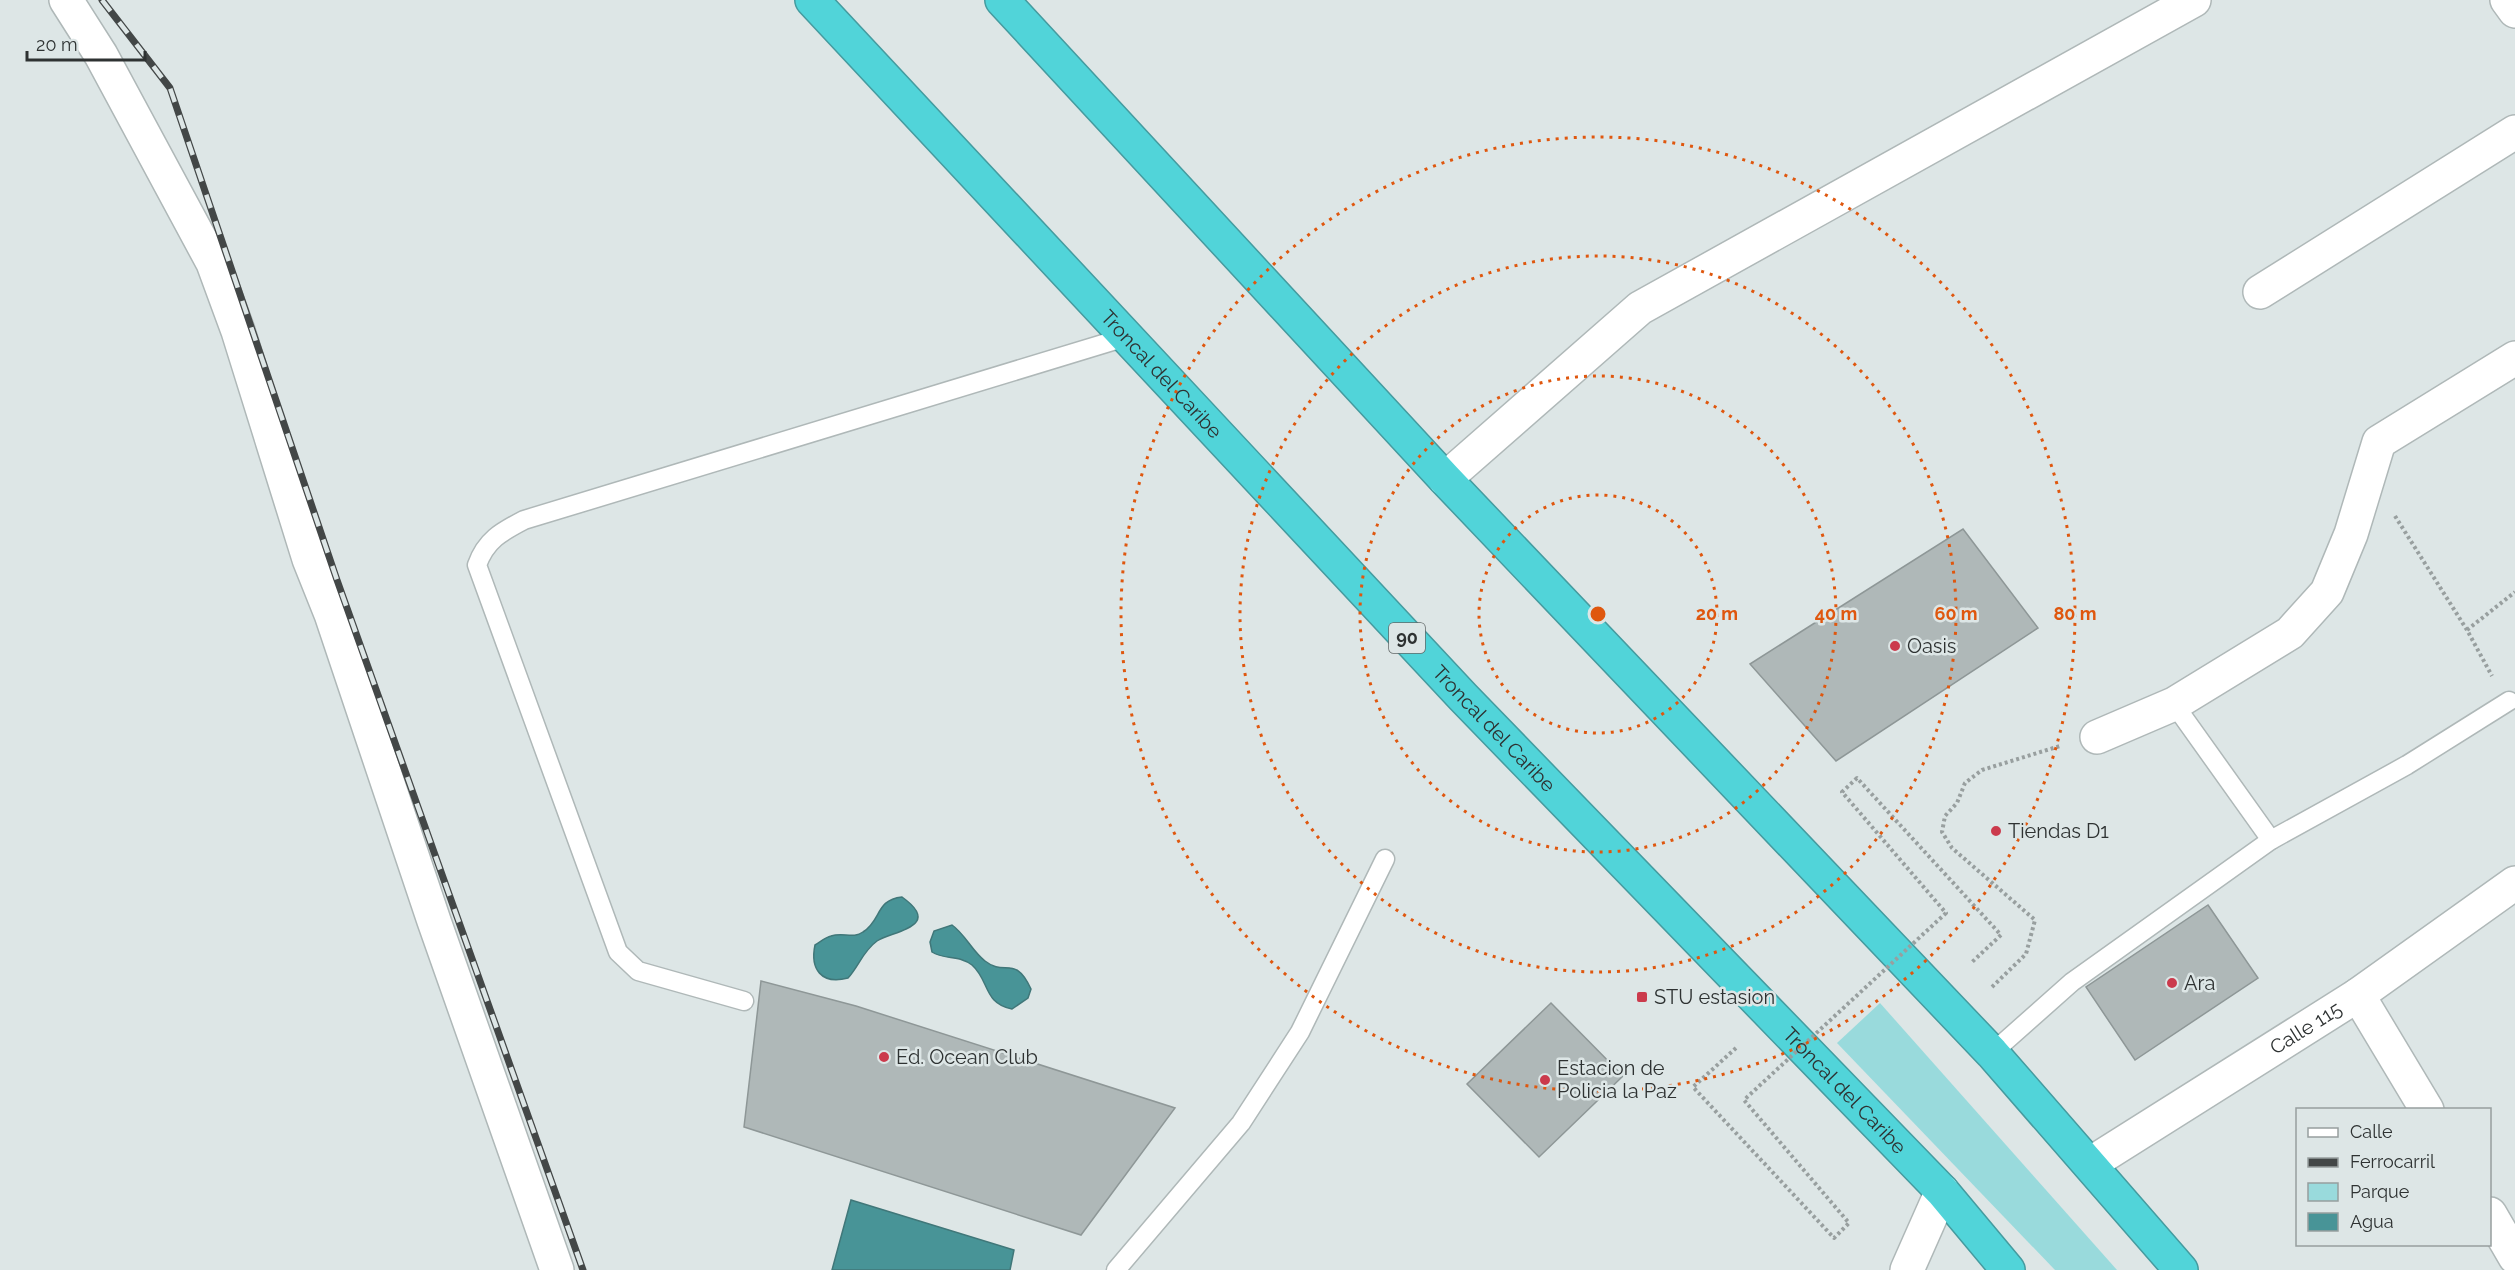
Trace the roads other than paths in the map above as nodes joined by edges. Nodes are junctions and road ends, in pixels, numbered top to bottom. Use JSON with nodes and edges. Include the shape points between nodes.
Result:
{"nodes":[{"id":1,"x":66,"y":0,"type":"edge"},
{"id":2,"x":812,"y":0,"type":"edge"},
{"id":3,"x":1002,"y":0,"type":"edge"},
{"id":4,"x":2194,"y":0,"type":"edge"},
{"id":5,"x":2507,"y":0,"type":"edge"},
{"id":6,"x":2515,"y":11,"type":"edge"},
{"id":7,"x":2515,"y":132,"type":"edge"},
{"id":8,"x":2260,"y":292,"type":"dead end"},
{"id":9,"x":1126,"y":337,"type":"junction"},
{"id":10,"x":2515,"y":358,"type":"edge"},
{"id":11,"x":1445,"y":479,"type":"junction"},
{"id":12,"x":2509,"y":701,"type":"road end"},
{"id":13,"x":2174,"y":704,"type":"junction"},
{"id":14,"x":2097,"y":737,"type":"road end"},
{"id":15,"x":2271,"y":840,"type":"junction"},
{"id":16,"x":1385,"y":859,"type":"dead end"},
{"id":17,"x":2515,"y":883,"type":"edge"},
{"id":18,"x":2358,"y":994,"type":"junction"},
{"id":19,"x":744,"y":1001,"type":"dead end"},
{"id":20,"x":1992,"y":1053,"type":"junction"},
{"id":21,"x":2426,"y":1108,"type":"edge"},
{"id":22,"x":2090,"y":1164,"type":"junction"},
{"id":23,"x":1942,"y":1191,"type":"junction"},
{"id":24,"x":2491,"y":1216,"type":"edge"},
{"id":25,"x":2515,"y":1257,"type":"edge"},
{"id":26,"x":557,"y":1270,"type":"edge"},
{"id":27,"x":1116,"y":1270,"type":"edge"},
{"id":28,"x":1907,"y":1270,"type":"edge"},
{"id":29,"x":2008,"y":1270,"type":"edge"},
{"id":30,"x":2181,"y":1270,"type":"edge"}],
"edges":[{"from":1,"to":26,"type":"street","via":[[101,55],[213,263],[309,559]]},
{"from":2,"to":9,"type":"highway","name":"Troncal del Caribe","number":"90"},
{"from":3,"to":11,"type":"highway"},
{"from":4,"to":11,"type":"street","via":[[1640,308]]},
{"from":5,"to":6,"type":"street"},
{"from":7,"to":8,"type":"street"},
{"from":9,"to":19,"type":"lane","via":[[524,520],[497,535],[483,549],[477,565],[618,952],[638,971]]},
{"from":9,"to":23,"type":"highway","name":"Troncal del Caribe","number":"90","via":[[1463,697]]},
{"from":10,"to":13,"type":"street","via":[[2379,442],[2351,534],[2327,592],[2290,633]]},
{"from":11,"to":20,"type":"highway"},
{"from":12,"to":15,"type":"lane","via":[[2407,765]]},
{"from":13,"to":14,"type":"street"},
{"from":13,"to":15,"type":"lane"},
{"from":15,"to":20,"type":"lane","via":[[2072,982]]},
{"from":16,"to":27,"type":"lane","via":[[1300,1032],[1241,1123]]},
{"from":17,"to":18,"type":"street","name":"Calle 115"},
{"from":18,"to":21,"type":"street"},
{"from":18,"to":22,"type":"street","name":"Calle 115"},
{"from":20,"to":22,"type":"highway"},
{"from":22,"to":30,"type":"highway"},
{"from":23,"to":28,"type":"street"},
{"from":23,"to":29,"type":"highway","name":"Troncal del Caribe","number":"90"},
{"from":24,"to":25,"type":"street"}]}
